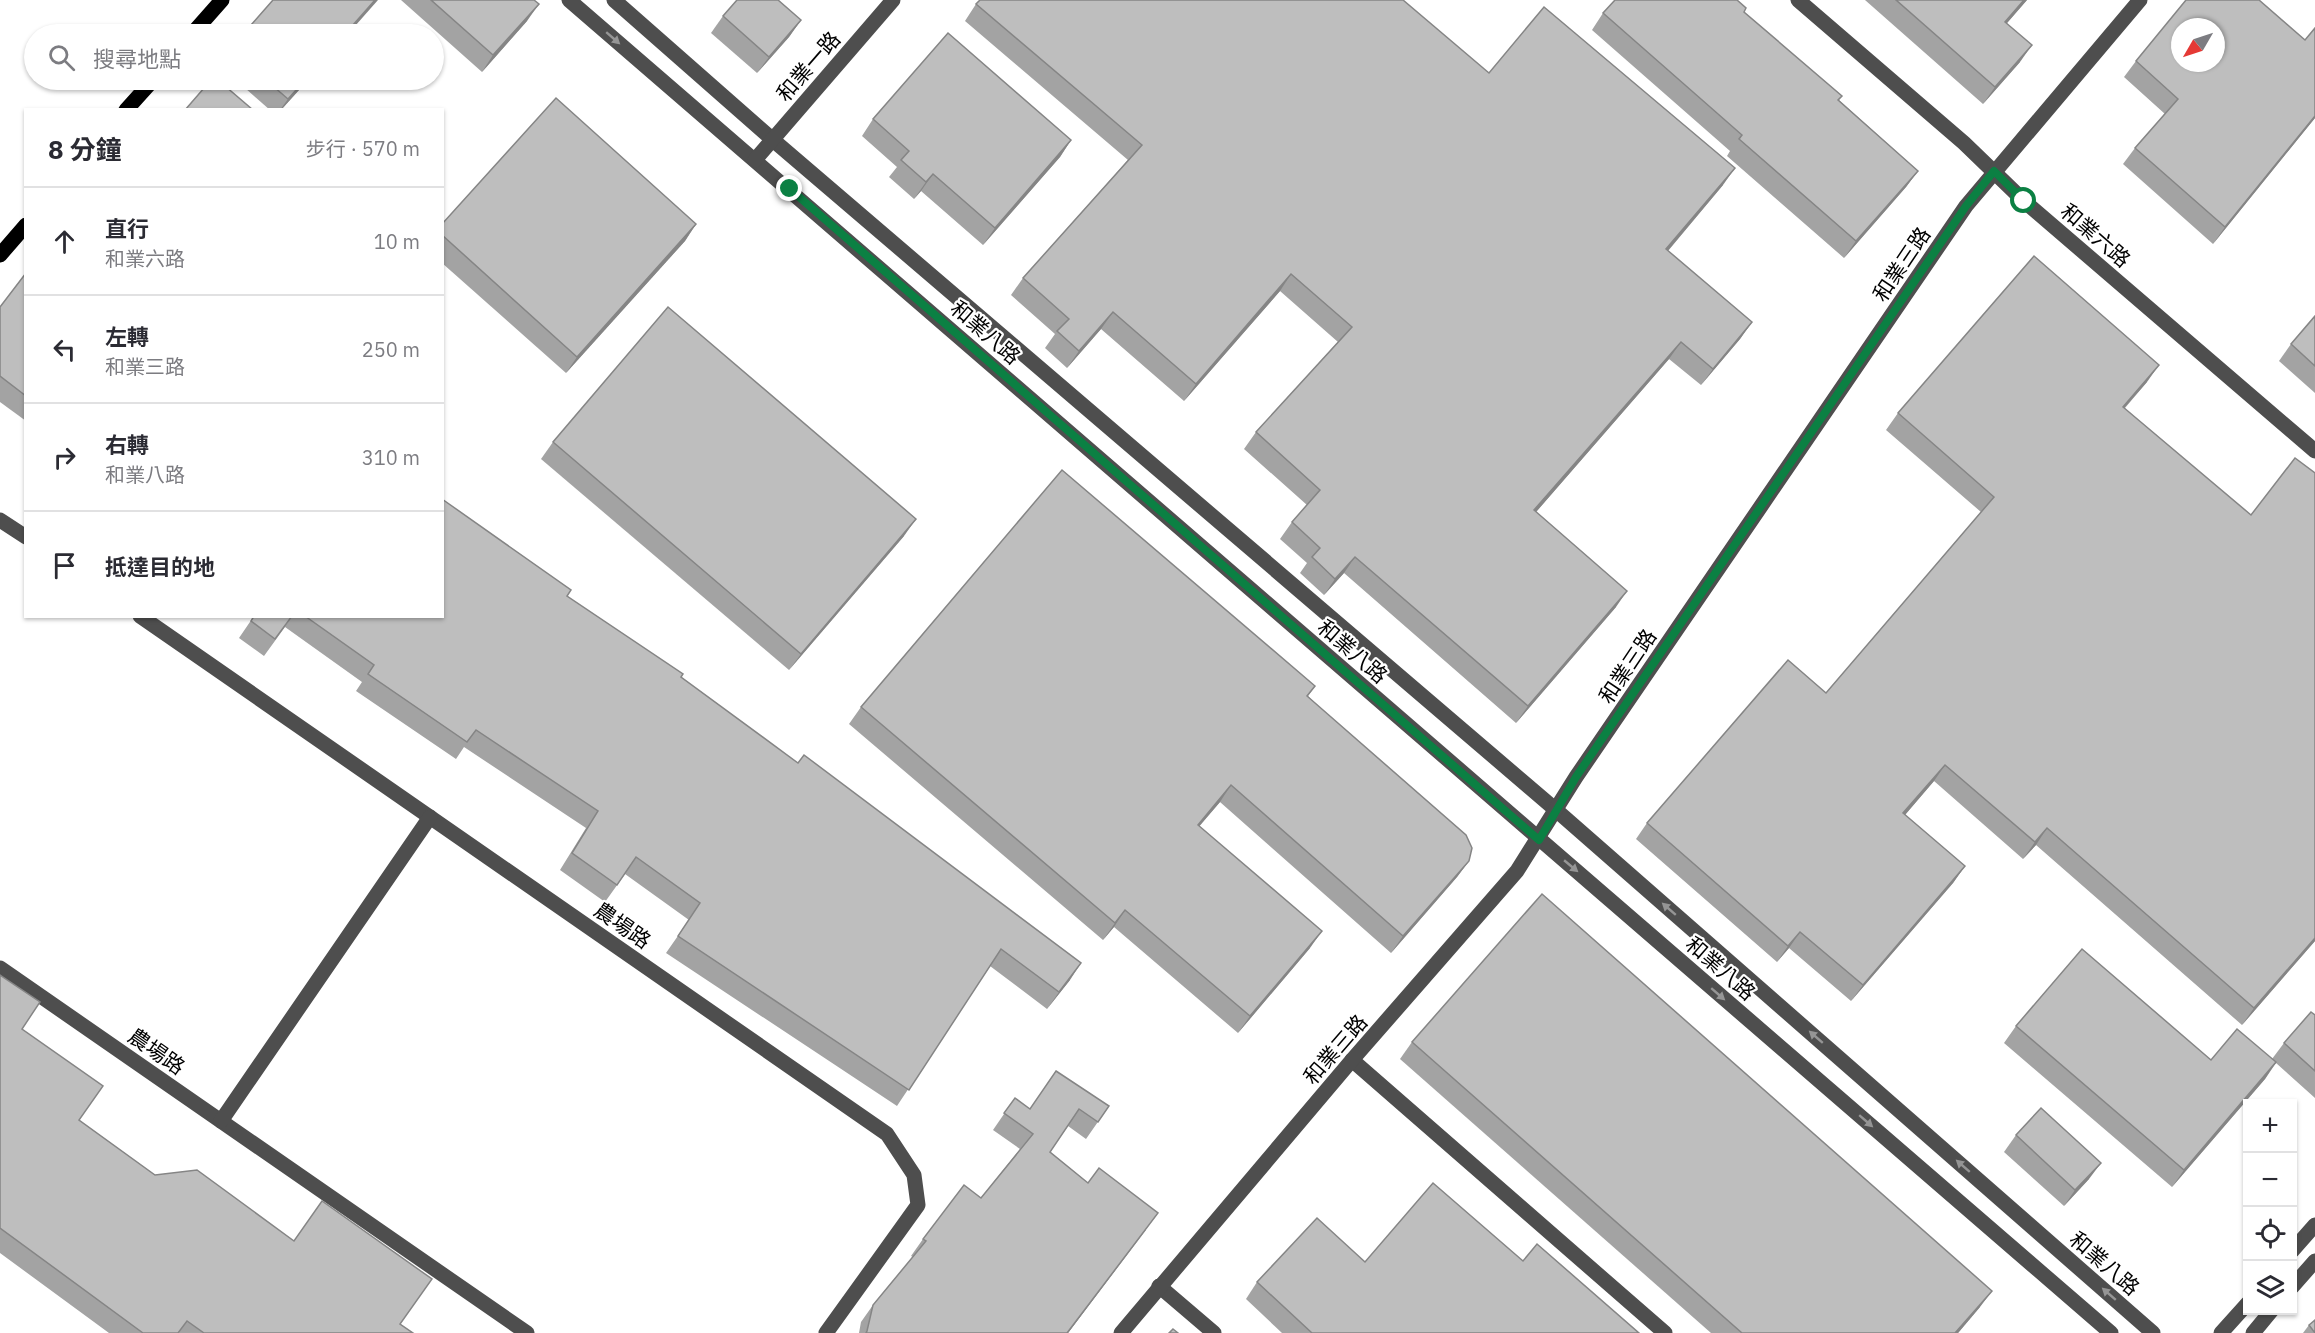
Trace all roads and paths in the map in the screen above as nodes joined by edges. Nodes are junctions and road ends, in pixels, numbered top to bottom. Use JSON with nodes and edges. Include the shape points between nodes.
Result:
{"nodes":[{"id":1,"x":222,"y":0,"type":"edge"},
{"id":2,"x":568,"y":0,"type":"edge"},
{"id":3,"x":614,"y":0,"type":"edge"},
{"id":4,"x":893,"y":0,"type":"edge"},
{"id":5,"x":1798,"y":0,"type":"edge"},
{"id":6,"x":2140,"y":0,"type":"edge"},
{"id":7,"x":201,"y":24,"type":"edge"},
{"id":8,"x":144,"y":90,"type":"edge"},
{"id":9,"x":128,"y":108,"type":"edge"},
{"id":10,"x":773,"y":140,"type":"junction"},
{"id":11,"x":755,"y":160,"type":"junction"},
{"id":12,"x":1994,"y":171,"type":"junction"},
{"id":13,"x":24,"y":227,"type":"edge"},
{"id":14,"x":0,"y":255,"type":"edge"},
{"id":15,"x":2315,"y":451,"type":"edge"},
{"id":16,"x":0,"y":520,"type":"edge"},
{"id":17,"x":24,"y":536,"type":"edge"},
{"id":18,"x":143,"y":618,"type":"edge"},
{"id":19,"x":1556,"y":810,"type":"junction"},
{"id":20,"x":430,"y":817,"type":"junction"},
{"id":21,"x":1539,"y":840,"type":"junction"},
{"id":22,"x":0,"y":968,"type":"edge"},
{"id":23,"x":1352,"y":1060,"type":"junction"},
{"id":24,"x":221,"y":1121,"type":"junction"},
{"id":25,"x":2315,"y":1225,"type":"edge"},
{"id":26,"x":2297,"y":1245,"type":"edge"},
{"id":27,"x":2315,"y":1261,"type":"edge"},
{"id":28,"x":2297,"y":1281,"type":"edge"},
{"id":29,"x":1159,"y":1286,"type":"junction"},
{"id":30,"x":2243,"y":1308,"type":"edge"},
{"id":31,"x":2269,"y":1315,"type":"edge"},
{"id":32,"x":527,"y":1333,"type":"edge"},
{"id":33,"x":826,"y":1333,"type":"edge"},
{"id":34,"x":1121,"y":1333,"type":"edge"},
{"id":35,"x":1214,"y":1333,"type":"edge"},
{"id":36,"x":1665,"y":1333,"type":"edge"},
{"id":37,"x":2111,"y":1333,"type":"edge"},
{"id":38,"x":2153,"y":1333,"type":"edge"},
{"id":39,"x":2221,"y":1333,"type":"edge"},
{"id":40,"x":2253,"y":1333,"type":"edge"}],
"edges":[{"from":1,"to":7,"type":"main road"},
{"from":2,"to":11,"type":"street","name":"和業八路","one_way":true},
{"from":3,"to":10,"type":"street","name":"和業八路"},
{"from":4,"to":10,"type":"street","name":"和業一路"},
{"from":5,"to":12,"type":"street","name":"和業六路"},
{"from":6,"to":12,"type":"street","name":"和業三路"},
{"from":8,"to":9,"type":"main road"},
{"from":10,"to":11,"type":"street","name":"和業一路"},
{"from":10,"to":19,"type":"street","name":"和業八路"},
{"from":11,"to":21,"type":"street","name":"和業八路"},
{"from":12,"to":15,"type":"street","name":"和業六路"},
{"from":12,"to":19,"type":"street","name":"和業三路","via":[[1966,206]]},
{"from":13,"to":14,"type":"main road"},
{"from":16,"to":17,"type":"street"},
{"from":18,"to":20,"type":"street","name":"農場路"},
{"from":19,"to":21,"type":"street","name":"和業三路"},
{"from":38,"to":19,"type":"street","name":"和業八路","one_way":true},
{"from":20,"to":24,"type":"street"},
{"from":20,"to":33,"type":"street","name":"農場路","via":[[887,1134],[914,1175],[918,1205]]},
{"from":21,"to":23,"type":"street","name":"和業三路","via":[[1517,872]]},
{"from":21,"to":37,"type":"street","name":"和業八路","one_way":true},
{"from":22,"to":24,"type":"street","name":"農場路"},
{"from":23,"to":29,"type":"street","name":"和業三路"},
{"from":23,"to":36,"type":"street"},
{"from":24,"to":32,"type":"street","name":"農場路"},
{"from":25,"to":26,"type":"street"},
{"from":27,"to":28,"type":"street"},
{"from":29,"to":34,"type":"street","name":"和業三路"},
{"from":29,"to":35,"type":"street"},
{"from":30,"to":39,"type":"street"},
{"from":31,"to":40,"type":"street"}]}
